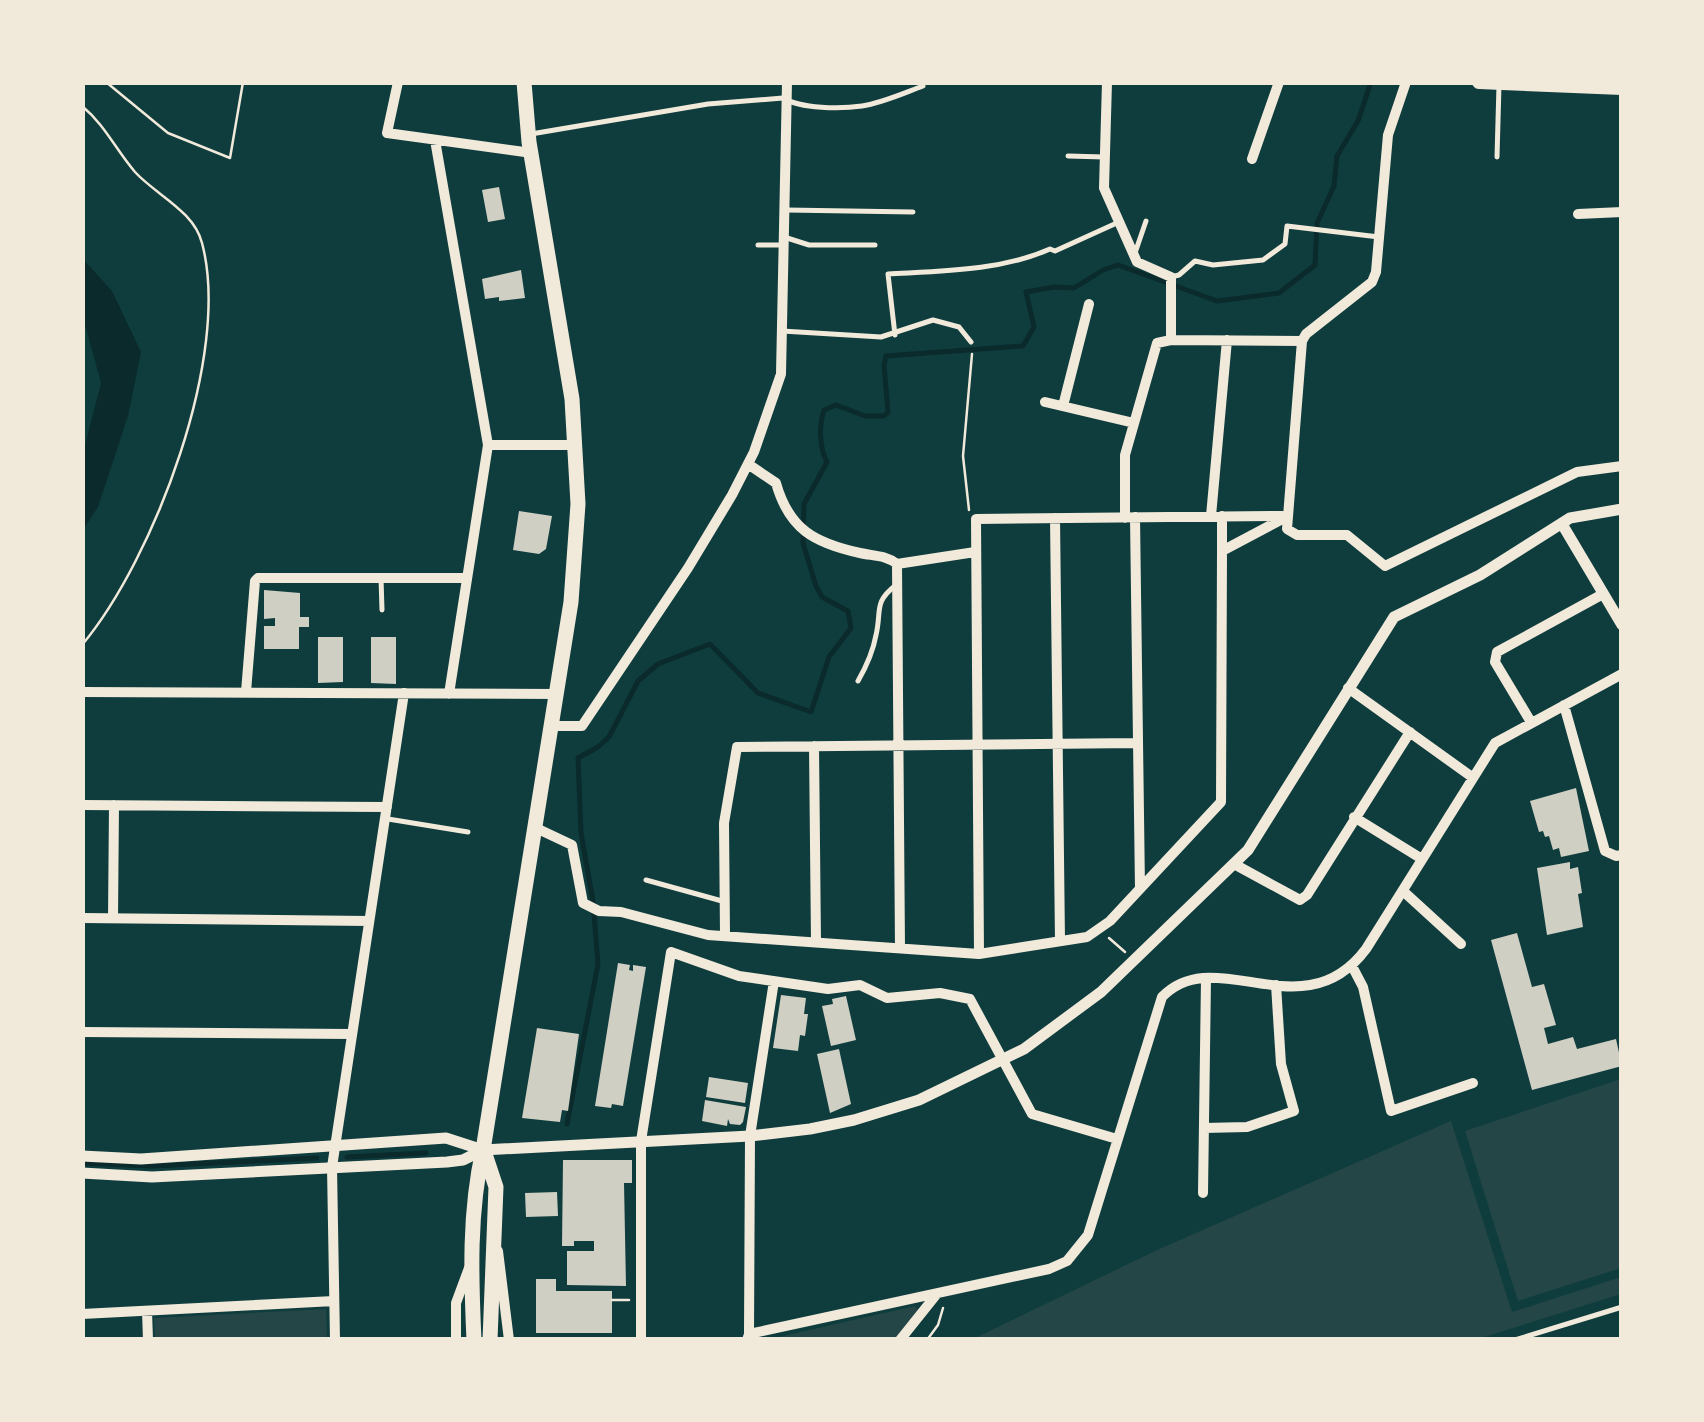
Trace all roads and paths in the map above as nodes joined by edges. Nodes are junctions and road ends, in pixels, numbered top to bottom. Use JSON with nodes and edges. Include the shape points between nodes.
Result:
{"nodes":[{"id":1,"x":106,"y":82,"type":"edge"},
{"id":2,"x":244,"y":82,"type":"edge"},
{"id":3,"x":398,"y":82,"type":"edge"},
{"id":4,"x":524,"y":82,"type":"edge"},
{"id":5,"x":786,"y":82,"type":"edge"},
{"id":6,"x":1107,"y":82,"type":"edge"},
{"id":7,"x":1279,"y":82,"type":"edge"},
{"id":8,"x":1406,"y":82,"type":"edge"},
{"id":9,"x":1478,"y":82,"type":"edge"},
{"id":10,"x":1499,"y":85,"type":"junction"},
{"id":11,"x":924,"y":86,"type":"dead end"},
{"id":12,"x":1622,"y":88,"type":"edge"},
{"id":13,"x":788,"y":102,"type":"junction"},
{"id":14,"x":82,"y":106,"type":"edge"},
{"id":15,"x":528,"y":135,"type":"junction"},
{"id":16,"x":435,"y":140,"type":"junction"},
{"id":17,"x":532,"y":154,"type":"junction"},
{"id":18,"x":1068,"y":156,"type":"dead end"},
{"id":19,"x":1497,"y":156,"type":"dead end"},
{"id":20,"x":1104,"y":157,"type":"junction"},
{"id":21,"x":1252,"y":159,"type":"dead end"},
{"id":22,"x":784,"y":210,"type":"junction"},
{"id":23,"x":913,"y":212,"type":"dead end"},
{"id":24,"x":1622,"y":212,"type":"edge"},
{"id":25,"x":1578,"y":214,"type":"dead end"},
{"id":26,"x":1146,"y":221,"type":"dead end"},
{"id":27,"x":1119,"y":222,"type":"junction"},
{"id":28,"x":1379,"y":237,"type":"junction"},
{"id":29,"x":784,"y":241,"type":"junction"},
{"id":30,"x":758,"y":246,"type":"dead end"},
{"id":31,"x":874,"y":246,"type":"dead end"},
{"id":32,"x":1134,"y":256,"type":"junction"},
{"id":33,"x":1170,"y":279,"type":"junction"},
{"id":34,"x":1090,"y":304,"type":"dead end"},
{"id":35,"x":782,"y":331,"type":"junction"},
{"id":36,"x":896,"y":334,"type":"junction"},
{"id":37,"x":1171,"y":340,"type":"junction"},
{"id":38,"x":1226,"y":340,"type":"junction"},
{"id":39,"x":1302,"y":340,"type":"junction"},
{"id":40,"x":972,"y":342,"type":"dead end"},
{"id":41,"x":972,"y":355,"type":"dead end"},
{"id":42,"x":1045,"y":402,"type":"dead end"},
{"id":43,"x":1063,"y":406,"type":"junction"},
{"id":44,"x":1134,"y":423,"type":"junction"},
{"id":45,"x":488,"y":445,"type":"junction"},
{"id":46,"x":576,"y":445,"type":"junction"},
{"id":47,"x":748,"y":464,"type":"junction"},
{"id":48,"x":1622,"y":466,"type":"edge"},
{"id":49,"x":1622,"y":509,"type":"edge"},
{"id":50,"x":1217,"y":516,"type":"junction"},
{"id":51,"x":1288,"y":516,"type":"junction"},
{"id":52,"x":1130,"y":517,"type":"junction"},
{"id":53,"x":1055,"y":518,"type":"junction"},
{"id":54,"x":976,"y":519,"type":"junction"},
{"id":55,"x":1562,"y":524,"type":"junction"},
{"id":56,"x":1222,"y":551,"type":"junction"},
{"id":57,"x":975,"y":552,"type":"junction"},
{"id":58,"x":897,"y":564,"type":"junction"},
{"id":59,"x":381,"y":578,"type":"junction"},
{"id":60,"x":466,"y":578,"type":"junction"},
{"id":61,"x":896,"y":584,"type":"junction"},
{"id":62,"x":1603,"y":594,"type":"junction"},
{"id":63,"x":382,"y":610,"type":"dead end"},
{"id":64,"x":1622,"y":625,"type":"edge"},
{"id":65,"x":82,"y":645,"type":"edge"},
{"id":66,"x":1622,"y":674,"type":"edge"},
{"id":67,"x":858,"y":682,"type":"dead end"},
{"id":68,"x":1348,"y":688,"type":"junction"},
{"id":69,"x":82,"y":692,"type":"edge"},
{"id":70,"x":246,"y":692,"type":"junction"},
{"id":71,"x":404,"y":694,"type":"junction"},
{"id":72,"x":449,"y":694,"type":"junction"},
{"id":73,"x":557,"y":694,"type":"junction"},
{"id":74,"x":1564,"y":704,"type":"junction"},
{"id":75,"x":1531,"y":722,"type":"junction"},
{"id":76,"x":552,"y":726,"type":"junction"},
{"id":77,"x":1410,"y":732,"type":"junction"},
{"id":78,"x":1136,"y":743,"type":"junction"},
{"id":79,"x":976,"y":744,"type":"junction"},
{"id":80,"x":1058,"y":744,"type":"junction"},
{"id":81,"x":814,"y":746,"type":"junction"},
{"id":82,"x":896,"y":746,"type":"junction"},
{"id":83,"x":1472,"y":777,"type":"junction"},
{"id":84,"x":82,"y":805,"type":"edge"},
{"id":85,"x":114,"y":805,"type":"junction"},
{"id":86,"x":386,"y":813,"type":"junction"},
{"id":87,"x":1354,"y":817,"type":"junction"},
{"id":88,"x":536,"y":828,"type":"junction"},
{"id":89,"x":468,"y":832,"type":"dead end"},
{"id":90,"x":1622,"y":855,"type":"edge"},
{"id":91,"x":1422,"y":859,"type":"junction"},
{"id":92,"x":1234,"y":864,"type":"junction"},
{"id":93,"x":646,"y":880,"type":"dead end"},
{"id":94,"x":1140,"y":889,"type":"junction"},
{"id":95,"x":1402,"y":891,"type":"junction"},
{"id":96,"x":724,"y":902,"type":"junction"},
{"id":97,"x":82,"y":918,"type":"edge"},
{"id":98,"x":112,"y":918,"type":"junction"},
{"id":99,"x":369,"y":920,"type":"junction"},
{"id":100,"x":1100,"y":930,"type":"junction"},
{"id":101,"x":725,"y":936,"type":"junction"},
{"id":102,"x":816,"y":942,"type":"junction"},
{"id":103,"x":1060,"y":942,"type":"junction"},
{"id":104,"x":1462,"y":944,"type":"dead end"},
{"id":105,"x":900,"y":948,"type":"junction"},
{"id":106,"x":979,"y":954,"type":"junction"},
{"id":107,"x":1136,"y":960,"type":"junction"},
{"id":108,"x":1352,"y":966,"type":"junction"},
{"id":109,"x":1206,"y":978,"type":"junction"},
{"id":110,"x":774,"y":981,"type":"junction"},
{"id":111,"x":1276,"y":986,"type":"junction"},
{"id":112,"x":82,"y":1032,"type":"edge"},
{"id":113,"x":351,"y":1034,"type":"junction"},
{"id":114,"x":1004,"y":1060,"type":"junction"},
{"id":115,"x":1474,"y":1083,"type":"dead end"},
{"id":116,"x":1204,"y":1128,"type":"junction"},
{"id":117,"x":750,"y":1136,"type":"junction"},
{"id":118,"x":1117,"y":1139,"type":"junction"},
{"id":119,"x":640,"y":1142,"type":"junction"},
{"id":120,"x":335,"y":1146,"type":"junction"},
{"id":121,"x":484,"y":1150,"type":"junction"},
{"id":122,"x":82,"y":1156,"type":"edge"},
{"id":123,"x":332,"y":1168,"type":"junction"},
{"id":124,"x":82,"y":1173,"type":"edge"},
{"id":125,"x":1203,"y":1193,"type":"dead end"},
{"id":126,"x":494,"y":1224,"type":"junction"},
{"id":127,"x":471,"y":1263,"type":"junction"},
{"id":128,"x":937,"y":1294,"type":"junction"},
{"id":129,"x":612,"y":1300,"type":"dead end"},
{"id":130,"x":641,"y":1300,"type":"junction"},
{"id":131,"x":334,"y":1301,"type":"junction"},
{"id":132,"x":1622,"y":1307,"type":"edge"},
{"id":133,"x":146,"y":1311,"type":"junction"},
{"id":134,"x":82,"y":1314,"type":"edge"},
{"id":135,"x":938,"y":1325,"type":"dead end"},
{"id":136,"x":482,"y":1335,"type":"edge"},
{"id":137,"x":748,"y":1337,"type":"edge"},
{"id":138,"x":148,"y":1340,"type":"edge"},
{"id":139,"x":335,"y":1340,"type":"edge"},
{"id":140,"x":456,"y":1340,"type":"edge"},
{"id":141,"x":509,"y":1340,"type":"edge"},
{"id":142,"x":641,"y":1340,"type":"edge"},
{"id":143,"x":900,"y":1340,"type":"edge"},
{"id":144,"x":927,"y":1340,"type":"edge"},
{"id":145,"x":1515,"y":1340,"type":"edge"}],
"edges":[{"from":1,"to":2,"type":"path","via":[[168,132],[230,158]]},
{"from":3,"to":16,"type":"street","via":[[387,133]]},
{"from":4,"to":15,"type":"main road"},
{"from":5,"to":13,"type":"street"},
{"from":6,"to":20,"type":"street"},
{"from":7,"to":21,"type":"street"},
{"from":8,"to":28,"type":"street","via":[[1388,135]]},
{"from":9,"to":10,"type":"main road"},
{"from":10,"to":12,"type":"main road"},
{"from":10,"to":19,"type":"lane"},
{"from":11,"to":13,"type":"lane","via":[[863,106]]},
{"from":13,"to":15,"type":"lane","via":[[708,104]]},
{"from":13,"to":22,"type":"street"},
{"from":14,"to":65,"type":"path","via":[[133,170],[194,224],[202,242],[208,310],[205,358],[179,460],[133,562]]},
{"from":15,"to":17,"type":"main road"},
{"from":16,"to":17,"type":"street"},
{"from":16,"to":45,"type":"street"},
{"from":17,"to":46,"type":"main road"},
{"from":18,"to":20,"type":"lane"},
{"from":20,"to":27,"type":"street","via":[[1104,188]]},
{"from":22,"to":23,"type":"lane"},
{"from":22,"to":29,"type":"street"},
{"from":24,"to":25,"type":"street"},
{"from":26,"to":32,"type":"lane"},
{"from":27,"to":32,"type":"street"},
{"from":27,"to":36,"type":"lane","via":[[1029,258],[968,270],[888,274]]},
{"from":28,"to":33,"type":"lane","via":[[1287,226],[1286,244],[1264,260],[1213,266],[1194,260]]},
{"from":28,"to":39,"type":"street","via":[[1372,282]]},
{"from":29,"to":30,"type":"lane"},
{"from":29,"to":31,"type":"lane"},
{"from":29,"to":35,"type":"street"},
{"from":32,"to":33,"type":"street"},
{"from":33,"to":37,"type":"street"},
{"from":34,"to":43,"type":"street"},
{"from":35,"to":36,"type":"lane"},
{"from":35,"to":47,"type":"street","via":[[776,395]]},
{"from":36,"to":40,"type":"lane","via":[[933,320],[959,327]]},
{"from":37,"to":38,"type":"street"},
{"from":37,"to":44,"type":"street","via":[[1157,343]]},
{"from":38,"to":39,"type":"street"},
{"from":38,"to":50,"type":"street"},
{"from":39,"to":51,"type":"street"},
{"from":41,"to":54,"type":"path","via":[[963,456],[968,510]]},
{"from":42,"to":43,"type":"street"},
{"from":43,"to":44,"type":"street"},
{"from":44,"to":52,"type":"street","via":[[1126,454]]},
{"from":45,"to":46,"type":"street"},
{"from":45,"to":60,"type":"street"},
{"from":46,"to":73,"type":"main road","via":[[575,560]]},
{"from":47,"to":58,"type":"street","via":[[776,483],[783,509],[806,534]]},
{"from":47,"to":76,"type":"street","via":[[582,726]]},
{"from":48,"to":51,"type":"street","via":[[1577,472],[1386,566],[1347,536],[1297,535],[1288,529]]},
{"from":49,"to":55,"type":"street"},
{"from":50,"to":51,"type":"street"},
{"from":50,"to":52,"type":"street"},
{"from":50,"to":56,"type":"street"},
{"from":51,"to":56,"type":"street"},
{"from":52,"to":53,"type":"street"},
{"from":52,"to":78,"type":"street"},
{"from":53,"to":54,"type":"street"},
{"from":53,"to":80,"type":"street"},
{"from":54,"to":57,"type":"street"},
{"from":55,"to":62,"type":"street"},
{"from":55,"to":68,"type":"street","via":[[1480,575],[1394,616]]},
{"from":56,"to":94,"type":"street","via":[[1221,802]]},
{"from":57,"to":58,"type":"street"},
{"from":57,"to":79,"type":"street"},
{"from":58,"to":61,"type":"street"},
{"from":59,"to":60,"type":"street"},
{"from":59,"to":63,"type":"lane"},
{"from":59,"to":70,"type":"street","via":[[258,578]]},
{"from":60,"to":72,"type":"street"},
{"from":61,"to":67,"type":"lane","via":[[879,603],[877,634]]},
{"from":61,"to":82,"type":"street"},
{"from":62,"to":64,"type":"street"},
{"from":62,"to":75,"type":"street","via":[[1497,652],[1495,662]]},
{"from":66,"to":74,"type":"street"},
{"from":68,"to":77,"type":"street"},
{"from":68,"to":92,"type":"street"},
{"from":69,"to":70,"type":"street"},
{"from":70,"to":71,"type":"street"},
{"from":71,"to":72,"type":"street"},
{"from":71,"to":86,"type":"street"},
{"from":72,"to":73,"type":"street"},
{"from":73,"to":76,"type":"main road"},
{"from":74,"to":75,"type":"street"},
{"from":74,"to":90,"type":"street","via":[[1606,851]]},
{"from":75,"to":83,"type":"street","via":[[1495,743]]},
{"from":76,"to":88,"type":"main road"},
{"from":77,"to":83,"type":"street"},
{"from":77,"to":87,"type":"street"},
{"from":78,"to":80,"type":"street"},
{"from":78,"to":94,"type":"street"},
{"from":79,"to":80,"type":"street"},
{"from":79,"to":82,"type":"street"},
{"from":79,"to":106,"type":"street"},
{"from":80,"to":103,"type":"street"},
{"from":81,"to":82,"type":"street"},
{"from":81,"to":96,"type":"street","via":[[737,747],[724,823]]},
{"from":81,"to":102,"type":"street"},
{"from":82,"to":105,"type":"street"},
{"from":83,"to":91,"type":"street"},
{"from":84,"to":85,"type":"street"},
{"from":85,"to":86,"type":"street"},
{"from":85,"to":98,"type":"street"},
{"from":86,"to":89,"type":"lane"},
{"from":86,"to":99,"type":"street"},
{"from":87,"to":91,"type":"street"},
{"from":87,"to":92,"type":"street","via":[[1300,900]]},
{"from":88,"to":101,"type":"street","via":[[572,846],[584,903]]},
{"from":88,"to":121,"type":"main road"},
{"from":91,"to":95,"type":"street"},
{"from":92,"to":107,"type":"street"},
{"from":93,"to":96,"type":"lane"},
{"from":94,"to":100,"type":"street"},
{"from":95,"to":104,"type":"street"},
{"from":95,"to":108,"type":"street"},
{"from":96,"to":101,"type":"street"},
{"from":97,"to":98,"type":"street"},
{"from":98,"to":99,"type":"street"},
{"from":99,"to":113,"type":"street"},
{"from":100,"to":103,"type":"street"},
{"from":100,"to":107,"type":"path"},
{"from":101,"to":102,"type":"street"},
{"from":102,"to":105,"type":"street"},
{"from":103,"to":106,"type":"street"},
{"from":105,"to":106,"type":"street"},
{"from":107,"to":114,"type":"street","via":[[1077,1012]]},
{"from":108,"to":111,"type":"street","via":[[1321,985]]},
{"from":108,"to":115,"type":"street","via":[[1363,987],[1391,1112]]},
{"from":109,"to":111,"type":"street"},
{"from":109,"to":116,"type":"street"},
{"from":109,"to":118,"type":"street","via":[[1182,981],[1162,997]]},
{"from":110,"to":114,"type":"street","via":[[860,985],[888,998],[940,993],[970,999]]},
{"from":110,"to":117,"type":"street"},
{"from":110,"to":119,"type":"street","via":[[671,952]]},
{"from":111,"to":116,"type":"street","via":[[1281,1064],[1294,1110],[1246,1126]]},
{"from":112,"to":113,"type":"street"},
{"from":113,"to":120,"type":"street"},
{"from":114,"to":117,"type":"street","via":[[884,1112]]},
{"from":114,"to":118,"type":"street","via":[[1032,1114]]},
{"from":116,"to":125,"type":"street"},
{"from":117,"to":119,"type":"street"},
{"from":117,"to":137,"type":"street"},
{"from":118,"to":128,"type":"street","via":[[1088,1235],[1066,1260],[1050,1270]]},
{"from":119,"to":121,"type":"street"},
{"from":119,"to":130,"type":"street"},
{"from":120,"to":121,"type":"street","via":[[446,1138]]},
{"from":120,"to":122,"type":"street","via":[[141,1160]]},
{"from":120,"to":123,"type":"street"},
{"from":121,"to":123,"type":"street","via":[[463,1160]]},
{"from":121,"to":126,"type":"main road","via":[[496,1187]]},
{"from":121,"to":127,"type":"main road","via":[[474,1188]]},
{"from":123,"to":124,"type":"street","via":[[152,1177]]},
{"from":123,"to":131,"type":"street"},
{"from":126,"to":136,"type":"main road"},
{"from":126,"to":141,"type":"street"},
{"from":127,"to":136,"type":"main road"},
{"from":127,"to":140,"type":"street","via":[[456,1303]]},
{"from":128,"to":137,"type":"street"},
{"from":128,"to":143,"type":"street"},
{"from":129,"to":130,"type":"path"},
{"from":130,"to":142,"type":"street"},
{"from":131,"to":133,"type":"street"},
{"from":131,"to":139,"type":"street"},
{"from":132,"to":145,"type":"lane"},
{"from":133,"to":134,"type":"street"},
{"from":133,"to":138,"type":"street"},
{"from":135,"to":144,"type":"path"}]}
